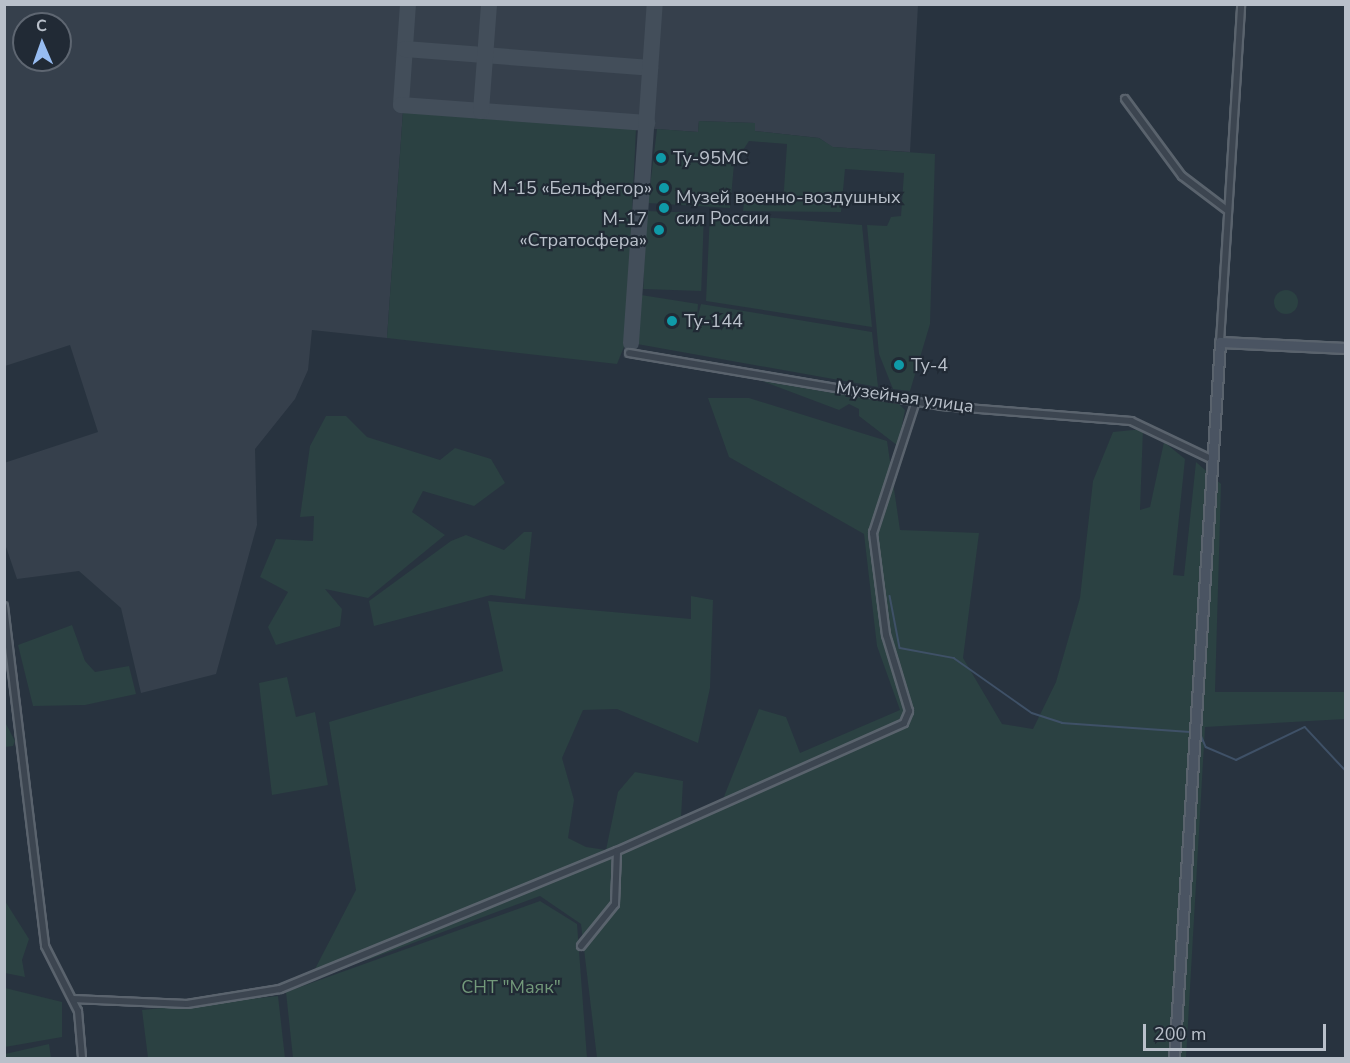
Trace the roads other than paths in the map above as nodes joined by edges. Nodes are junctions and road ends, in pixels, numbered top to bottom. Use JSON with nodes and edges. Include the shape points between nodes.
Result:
{"nodes":[{"id":1,"x":1241,"y":4,"type":"edge"},
{"id":2,"x":1125,"y":99,"type":"dead end"},
{"id":3,"x":1227,"y":210,"type":"junction"},
{"id":4,"x":1346,"y":339,"type":"edge"},
{"id":5,"x":1220,"y":342,"type":"junction"},
{"id":6,"x":1345,"y":348,"type":"edge"},
{"id":7,"x":629,"y":353,"type":"dead end"},
{"id":8,"x":916,"y":401,"type":"junction"},
{"id":9,"x":1211,"y":459,"type":"junction"},
{"id":10,"x":4,"y":606,"type":"edge"},
{"id":11,"x":617,"y":851,"type":"junction"},
{"id":12,"x":581,"y":946,"type":"dead end"},
{"id":13,"x":73,"y":999,"type":"junction"},
{"id":14,"x":82,"y":1059,"type":"edge"},
{"id":15,"x":1174,"y":1059,"type":"edge"}],
"edges":[{"from":1,"to":3,"type":"street"},
{"from":2,"to":3,"type":"street","via":[[1182,176]]},
{"from":3,"to":5,"type":"street"},
{"from":4,"to":6,"type":"street"},
{"from":5,"to":6,"type":"street"},
{"from":5,"to":9,"type":"street"},
{"from":7,"to":8,"type":"street","name":"Музейная улица"},
{"from":8,"to":9,"type":"street","name":"Музейная улица","via":[[1131,421]]},
{"from":8,"to":11,"type":"street","via":[[873,533],[886,635],[909,711],[904,723]]},
{"from":9,"to":15,"type":"street"},
{"from":10,"to":13,"type":"street","via":[[45,946]]},
{"from":11,"to":12,"type":"street","via":[[615,904]]},
{"from":11,"to":13,"type":"street","via":[[280,989],[187,1004]]},
{"from":13,"to":14,"type":"street"}]}
